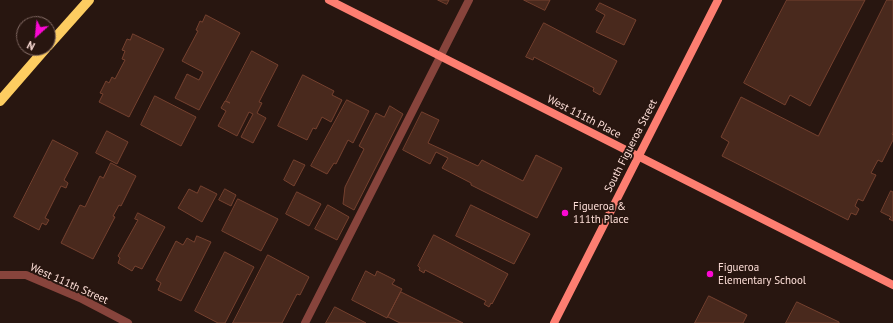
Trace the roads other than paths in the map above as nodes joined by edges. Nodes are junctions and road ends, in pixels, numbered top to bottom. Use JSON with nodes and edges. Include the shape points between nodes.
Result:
{"nodes":[{"id":1,"x":89,"y":0,"type":"edge"},
{"id":2,"x":329,"y":0,"type":"edge"},
{"id":3,"x":469,"y":0,"type":"edge"},
{"id":4,"x":718,"y":0,"type":"edge"},
{"id":5,"x":56,"y":37,"type":"edge"},
{"id":6,"x":39,"y":56,"type":"edge"},
{"id":7,"x":440,"y":57,"type":"junction"},
{"id":8,"x":0,"y":101,"type":"edge"},
{"id":9,"x":639,"y":157,"type":"junction"},
{"id":10,"x":0,"y":275,"type":"edge"},
{"id":11,"x":893,"y":285,"type":"edge"},
{"id":12,"x":128,"y":323,"type":"edge"},
{"id":13,"x":305,"y":323,"type":"edge"},
{"id":14,"x":554,"y":323,"type":"edge"}],
"edges":[{"from":1,"to":5,"type":"main road"},
{"from":2,"to":7,"type":"street","name":"West 111th Place"},
{"from":3,"to":7,"type":"street"},
{"from":4,"to":9,"type":"street","name":"South Figueroa Street"},
{"from":6,"to":8,"type":"main road"},
{"from":7,"to":9,"type":"street","name":"West 111th Place"},
{"from":7,"to":13,"type":"street"},
{"from":9,"to":11,"type":"street","name":"West 111th Place"},
{"from":9,"to":14,"type":"street","name":"South Figueroa Street"},
{"from":10,"to":12,"type":"street","name":"West 111th Street","via":[[26,275],[80,298]]}]}
